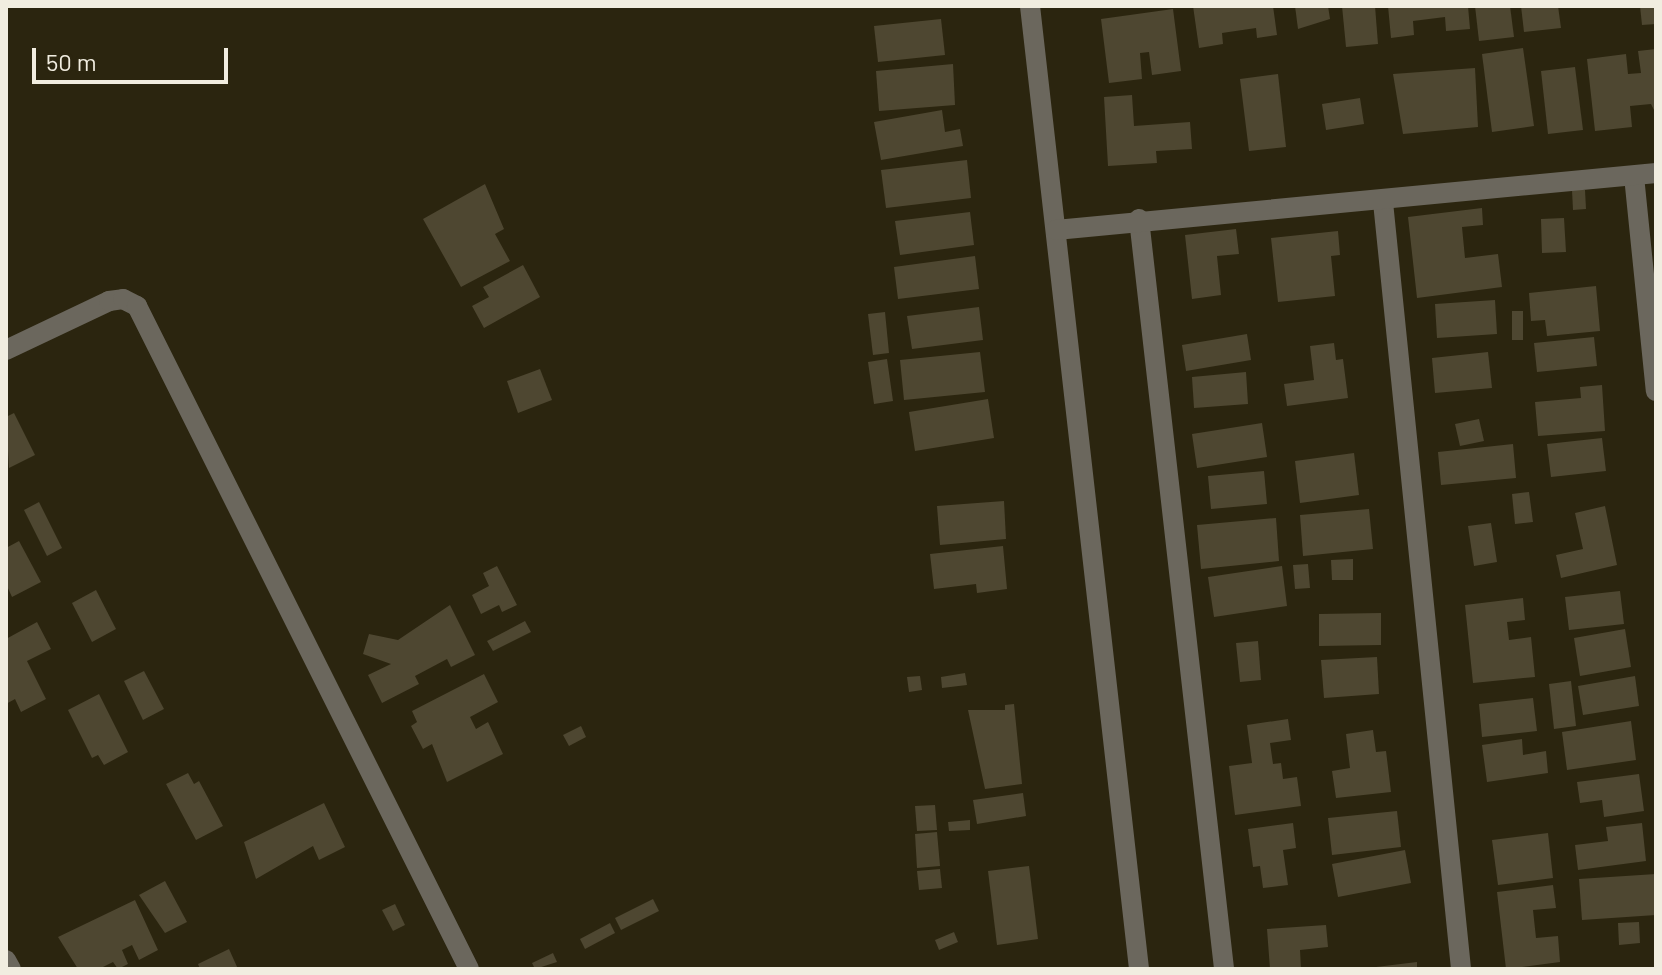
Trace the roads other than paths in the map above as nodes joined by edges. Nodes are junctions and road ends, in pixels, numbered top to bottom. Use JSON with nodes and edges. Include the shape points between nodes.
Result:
{"nodes":[{"id":1,"x":1030,"y":6,"type":"edge"},
{"id":2,"x":1656,"y":173,"type":"edge"},
{"id":3,"x":1634,"y":176,"type":"junction"},
{"id":4,"x":1383,"y":202,"type":"junction"},
{"id":5,"x":1139,"y":219,"type":"junction"},
{"id":6,"x":1056,"y":230,"type":"junction"},
{"id":7,"x":6,"y":350,"type":"edge"},
{"id":8,"x":1656,"y":391,"type":"edge"},
{"id":9,"x":6,"y":960,"type":"edge"},
{"id":10,"x":11,"y":969,"type":"edge"},
{"id":11,"x":469,"y":969,"type":"edge"},
{"id":12,"x":1139,"y":969,"type":"edge"},
{"id":13,"x":1224,"y":969,"type":"edge"},
{"id":14,"x":1461,"y":969,"type":"edge"}],
"edges":[{"from":1,"to":6,"type":"street"},
{"from":2,"to":3,"type":"street"},
{"from":3,"to":4,"type":"street"},
{"from":3,"to":8,"type":"street"},
{"from":4,"to":5,"type":"street"},
{"from":4,"to":14,"type":"street"},
{"from":5,"to":6,"type":"street"},
{"from":5,"to":13,"type":"street"},
{"from":6,"to":12,"type":"street"},
{"from":7,"to":11,"type":"street","via":[[109,301],[123,299],[137,306]]},
{"from":9,"to":10,"type":"street"}]}
